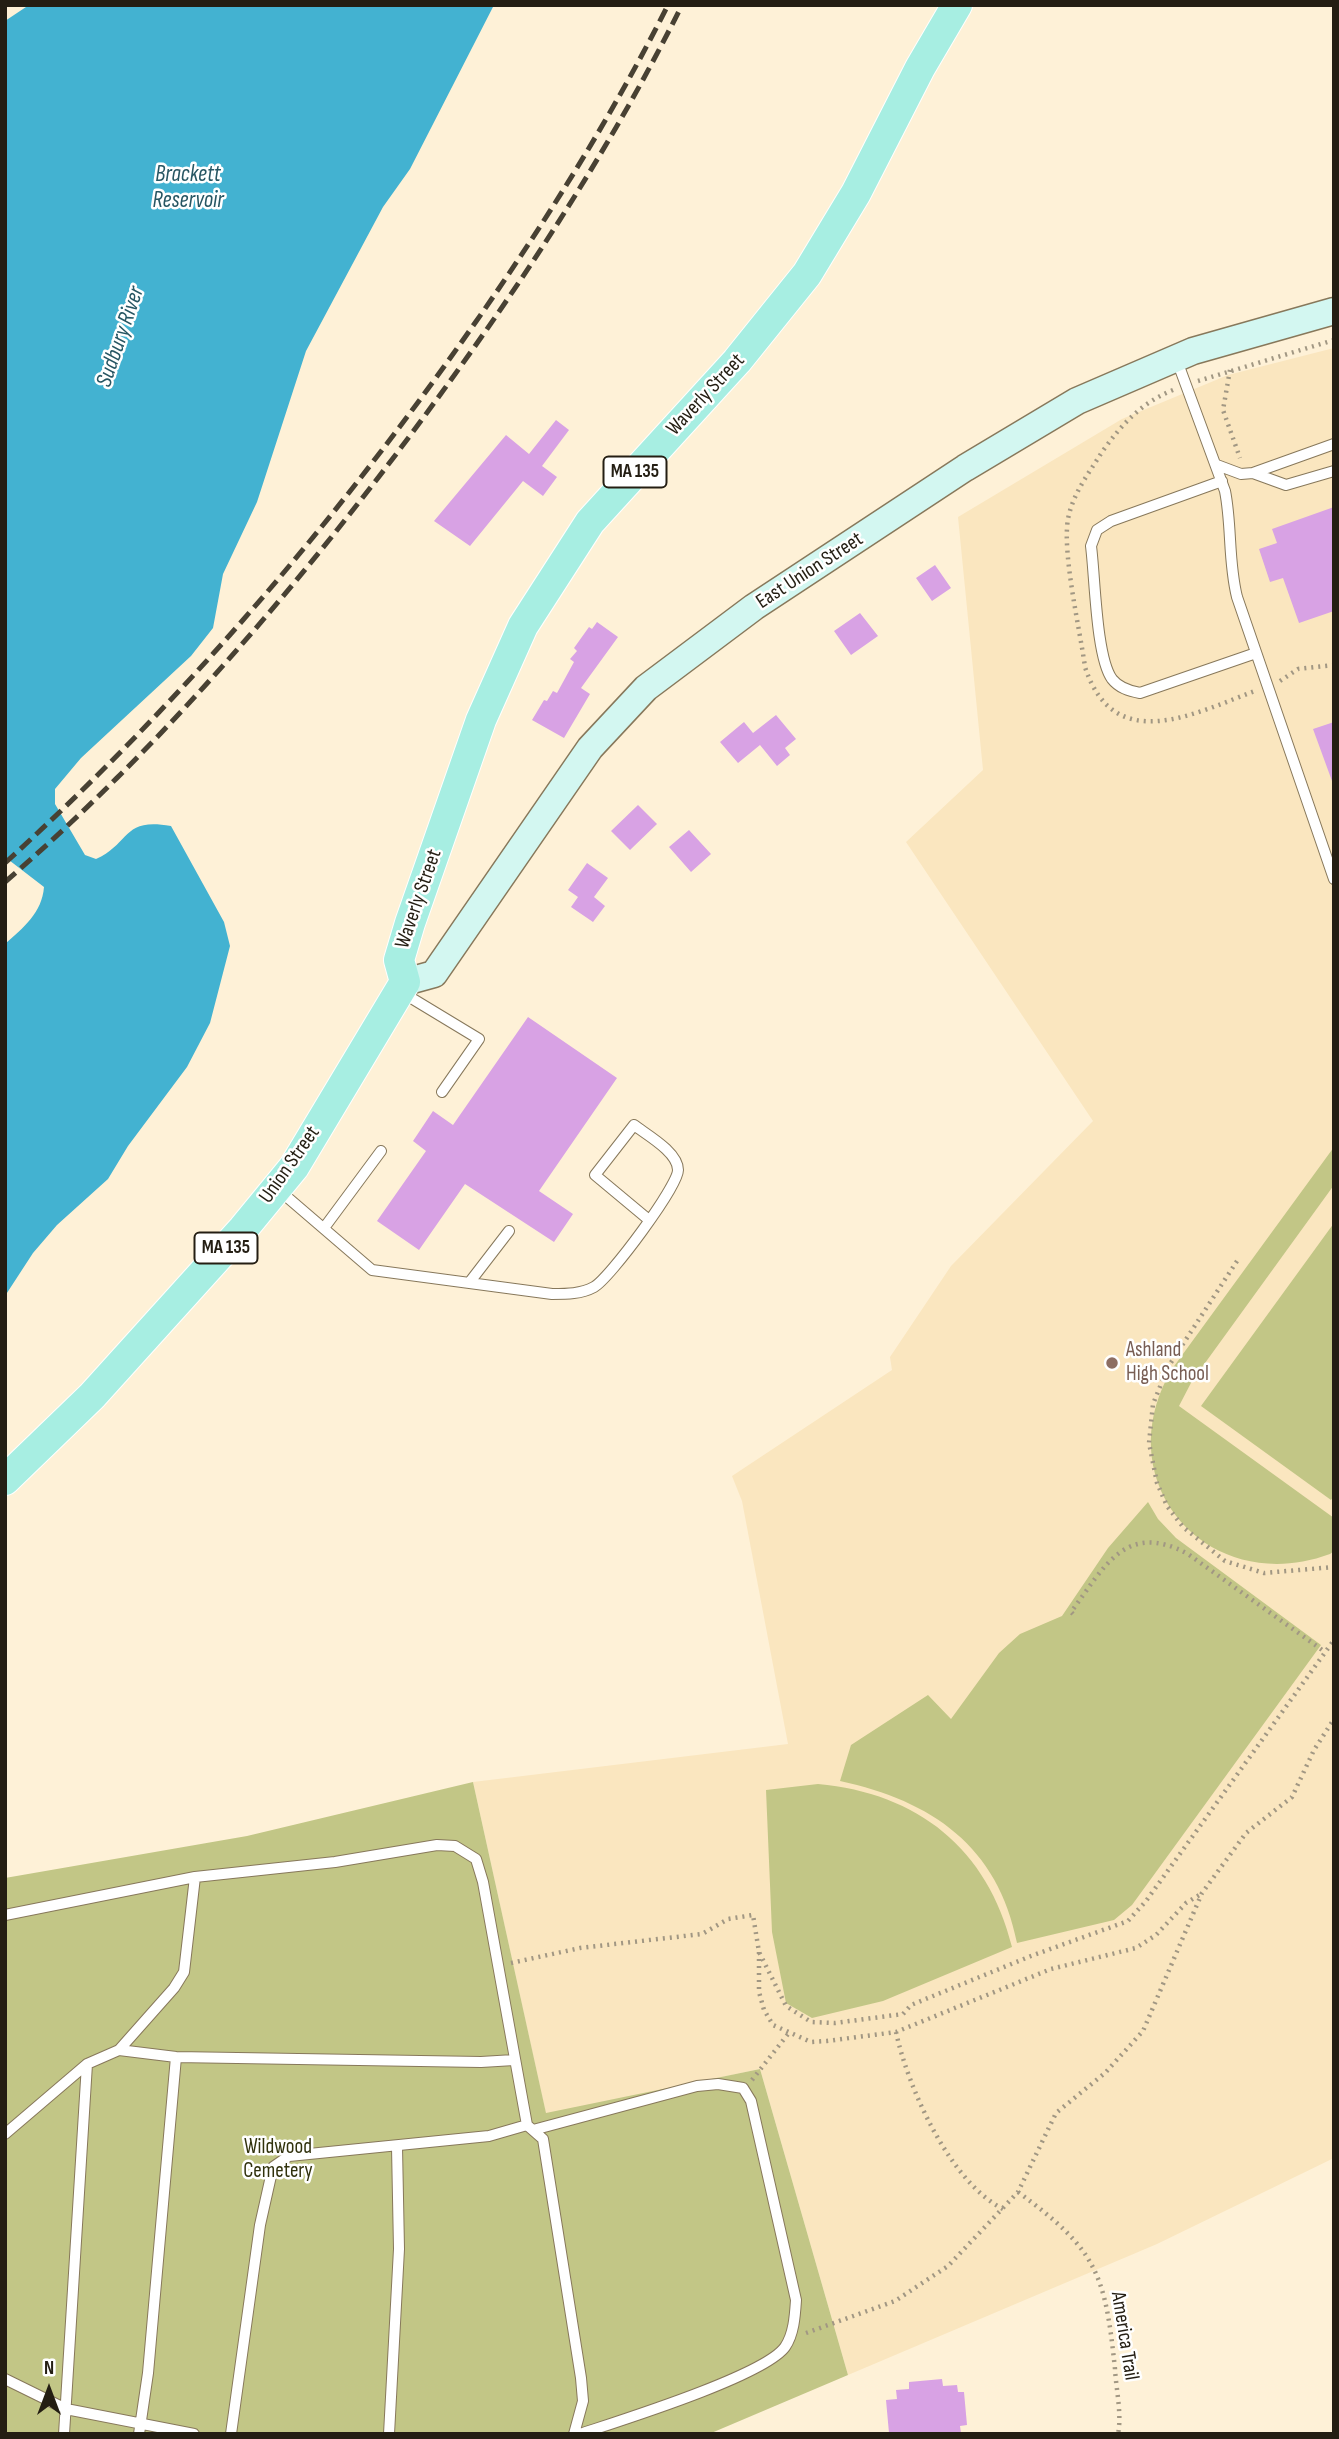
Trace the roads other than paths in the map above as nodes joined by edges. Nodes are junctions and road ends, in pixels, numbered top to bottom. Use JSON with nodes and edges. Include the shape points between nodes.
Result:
{"nodes":[{"id":1,"x":957,"y":5,"type":"edge"},
{"id":2,"x":1334,"y":311,"type":"edge"},
{"id":3,"x":1176,"y":358,"type":"junction"},
{"id":4,"x":1334,"y":444,"type":"edge"},
{"id":5,"x":1217,"y":465,"type":"junction"},
{"id":6,"x":1334,"y":471,"type":"edge"},
{"id":7,"x":1253,"y":473,"type":"junction"},
{"id":8,"x":1222,"y":481,"type":"junction"},
{"id":9,"x":1256,"y":653,"type":"junction"},
{"id":10,"x":1333,"y":873,"type":"edge"},
{"id":11,"x":402,"y":987,"type":"junction"},
{"id":12,"x":442,"y":1092,"type":"dead end"},
{"id":13,"x":381,"y":1151,"type":"dead end"},
{"id":14,"x":277,"y":1188,"type":"junction"},
{"id":15,"x":649,"y":1220,"type":"junction"},
{"id":16,"x":324,"y":1228,"type":"junction"},
{"id":17,"x":509,"y":1231,"type":"dead end"},
{"id":18,"x":468,"y":1283,"type":"junction"},
{"id":19,"x":5,"y":1480,"type":"edge"},
{"id":20,"x":195,"y":1877,"type":"junction"},
{"id":21,"x":5,"y":1915,"type":"edge"},
{"id":22,"x":119,"y":2050,"type":"junction"},
{"id":23,"x":176,"y":2057,"type":"junction"},
{"id":24,"x":514,"y":2060,"type":"junction"},
{"id":25,"x":87,"y":2064,"type":"junction"},
{"id":26,"x":530,"y":2127,"type":"junction"},
{"id":27,"x":5,"y":2134,"type":"edge"},
{"id":28,"x":397,"y":2147,"type":"junction"},
{"id":29,"x":5,"y":2379,"type":"edge"},
{"id":30,"x":66,"y":2409,"type":"junction"},
{"id":31,"x":140,"y":2421,"type":"junction"},
{"id":32,"x":64,"y":2434,"type":"edge"},
{"id":33,"x":139,"y":2434,"type":"edge"},
{"id":34,"x":194,"y":2434,"type":"edge"},
{"id":35,"x":231,"y":2434,"type":"edge"},
{"id":36,"x":390,"y":2434,"type":"edge"},
{"id":37,"x":574,"y":2434,"type":"edge"},
{"id":38,"x":580,"y":2434,"type":"edge"}],
"edges":[{"from":1,"to":11,"type":"main road","name":"Waverly Street","number":"MA 135","via":[[807,274],[737,361],[590,522],[523,626],[477,731],[398,960]]},
{"from":2,"to":3,"type":"street","name":"East Union Street"},
{"from":3,"to":5,"type":"lane"},
{"from":3,"to":11,"type":"street","name":"East Union Street","via":[[1077,401],[965,468],[754,607],[646,688],[590,748],[434,974]]},
{"from":4,"to":7,"type":"lane"},
{"from":5,"to":7,"type":"lane","via":[[1241,474]]},
{"from":5,"to":8,"type":"lane"},
{"from":6,"to":7,"type":"lane","via":[[1286,485]]},
{"from":8,"to":9,"type":"lane","via":[[1229,511],[1231,575]]},
{"from":8,"to":9,"type":"lane","via":[[1097,530],[1091,546],[1103,662],[1113,681],[1140,693]]},
{"from":9,"to":10,"type":"lane"},
{"from":11,"to":12,"type":"lane","via":[[479,1039]]},
{"from":11,"to":14,"type":"main road","name":"Union Street","number":"MA 135"},
{"from":13,"to":16,"type":"lane"},
{"from":14,"to":16,"type":"lane"},
{"from":14,"to":19,"type":"main road","name":"Union Street","number":"MA 135","via":[[92,1396]]},
{"from":15,"to":15,"type":"lane","via":[[674,1184],[678,1170],[675,1158],[634,1125],[595,1175]]},
{"from":15,"to":18,"type":"lane","via":[[608,1277],[577,1294]]},
{"from":16,"to":18,"type":"lane","via":[[372,1270]]},
{"from":17,"to":18,"type":"lane"},
{"from":20,"to":21,"type":"lane"},
{"from":20,"to":22,"type":"lane","via":[[184,1972]]},
{"from":20,"to":24,"type":"lane","via":[[455,1846],[476,1859]]},
{"from":22,"to":23,"type":"lane"},
{"from":22,"to":25,"type":"lane"},
{"from":23,"to":24,"type":"lane"},
{"from":23,"to":31,"type":"lane"},
{"from":24,"to":26,"type":"lane"},
{"from":25,"to":27,"type":"lane"},
{"from":25,"to":30,"type":"lane"},
{"from":26,"to":28,"type":"lane"},
{"from":26,"to":37,"type":"lane","via":[[543,2139],[581,2378],[583,2401]]},
{"from":26,"to":38,"type":"lane","via":[[697,2086],[743,2088],[751,2101],[796,2300],[784,2348],[761,2365]]},
{"from":28,"to":35,"type":"lane","via":[[289,2156],[273,2166],[260,2225]]},
{"from":28,"to":36,"type":"lane","via":[[399,2249]]},
{"from":29,"to":30,"type":"lane"},
{"from":30,"to":31,"type":"lane"},
{"from":30,"to":32,"type":"lane"},
{"from":31,"to":33,"type":"lane"},
{"from":31,"to":34,"type":"lane"}]}
